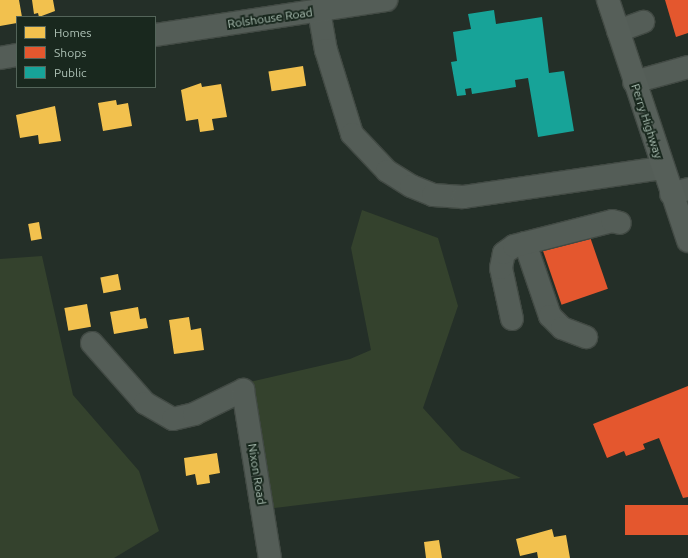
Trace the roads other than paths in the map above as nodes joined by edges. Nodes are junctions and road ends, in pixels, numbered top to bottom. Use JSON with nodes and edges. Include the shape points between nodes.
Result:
{"nodes":[{"id":1,"x":386,"y":0,"type":"edge"},
{"id":2,"x":608,"y":0,"type":"edge"},
{"id":3,"x":319,"y":12,"type":"junction"},
{"id":4,"x":643,"y":22,"type":"dead end"},
{"id":5,"x":618,"y":31,"type":"junction"},
{"id":6,"x":156,"y":35,"type":"edge"},
{"id":7,"x":16,"y":56,"type":"edge"},
{"id":8,"x":0,"y":58,"type":"edge"},
{"id":9,"x":688,"y":67,"type":"edge"},
{"id":10,"x":634,"y":82,"type":"junction"},
{"id":11,"x":663,"y":168,"type":"junction"},
{"id":12,"x":680,"y":191,"type":"edge"},
{"id":13,"x":620,"y":223,"type":"dead end"},
{"id":14,"x":688,"y":241,"type":"edge"},
{"id":15,"x":526,"y":243,"type":"junction"},
{"id":16,"x":512,"y":319,"type":"dead end"},
{"id":17,"x":586,"y":337,"type":"dead end"},
{"id":18,"x":92,"y":343,"type":"dead end"},
{"id":19,"x":270,"y":558,"type":"edge"}],
"edges":[{"from":1,"to":3,"type":"street","name":"Rolshouse Road"},
{"from":2,"to":5,"type":"main road","name":"Perry Highway"},
{"from":3,"to":6,"type":"street","name":"Rolshouse Road"},
{"from":3,"to":11,"type":"street","via":[[352,134],[360,146],[387,171],[433,195],[463,197],[494,194]]},
{"from":4,"to":5,"type":"street"},
{"from":5,"to":10,"type":"main road","name":"Perry Highway"},
{"from":7,"to":8,"type":"street"},
{"from":9,"to":10,"type":"street"},
{"from":10,"to":11,"type":"main road","name":"Perry Highway"},
{"from":11,"to":12,"type":"main road","name":"Perry Highway"},
{"from":12,"to":14,"type":"main road","name":"Perry Highway"},
{"from":13,"to":15,"type":"street","via":[[612,221]]},
{"from":15,"to":16,"type":"street","via":[[514,246],[501,260]]},
{"from":15,"to":17,"type":"street","via":[[550,316],[562,328]]},
{"from":18,"to":19,"type":"street","name":"Nixon Road","via":[[145,403],[173,419],[194,414],[243,390]]}]}
